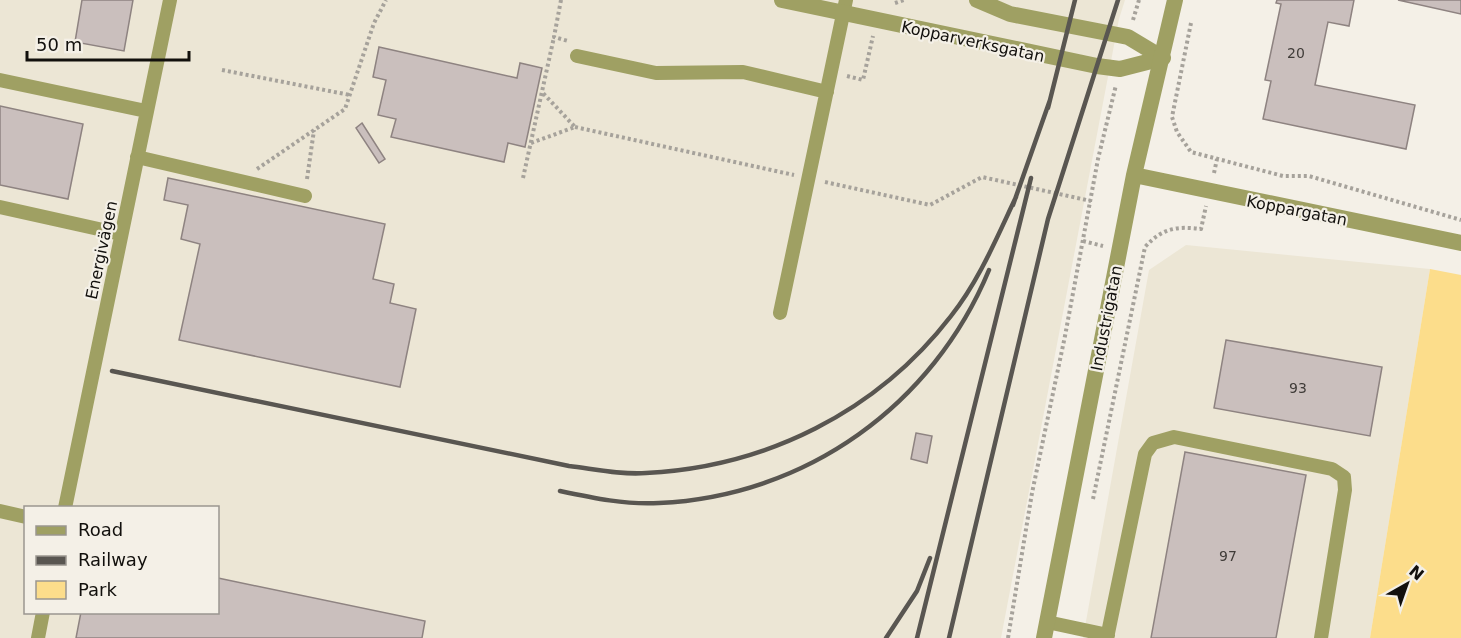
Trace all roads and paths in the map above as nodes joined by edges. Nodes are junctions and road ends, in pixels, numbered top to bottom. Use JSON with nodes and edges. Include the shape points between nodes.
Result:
{"nodes":[{"id":1,"x":170,"y":0,"type":"edge"},
{"id":2,"x":386,"y":0,"type":"edge"},
{"id":3,"x":561,"y":0,"type":"edge"},
{"id":4,"x":782,"y":0,"type":"edge"},
{"id":5,"x":904,"y":0,"type":"edge"},
{"id":6,"x":1140,"y":0,"type":"edge"},
{"id":7,"x":1174,"y":0,"type":"edge"},
{"id":8,"x":976,"y":1,"type":"edge"},
{"id":9,"x":845,"y":7,"type":"edge"},
{"id":10,"x":877,"y":20,"type":"junction"},
{"id":11,"x":1192,"y":21,"type":"dead end"},
{"id":12,"x":1128,"y":37,"type":"junction"},
{"id":13,"x":554,"y":38,"type":"junction"},
{"id":14,"x":576,"y":49,"type":"joint"},
{"id":15,"x":1163,"y":57,"type":"junction"},
{"id":16,"x":1120,"y":69,"type":"junction"},
{"id":17,"x":222,"y":70,"type":"dead end"},
{"id":18,"x":831,"y":72,"type":"junction"},
{"id":19,"x":0,"y":80,"type":"edge"},
{"id":20,"x":542,"y":92,"type":"junction"},
{"id":21,"x":827,"y":92,"type":"junction"},
{"id":22,"x":350,"y":95,"type":"junction"},
{"id":23,"x":146,"y":111,"type":"junction"},
{"id":24,"x":575,"y":127,"type":"junction"},
{"id":25,"x":314,"y":129,"type":"junction"},
{"id":26,"x":530,"y":143,"type":"junction"},
{"id":27,"x":137,"y":157,"type":"junction"},
{"id":28,"x":1217,"y":159,"type":"junction"},
{"id":29,"x":1134,"y":176,"type":"junction"},
{"id":30,"x":523,"y":178,"type":"dead end"},
{"id":31,"x":808,"y":178,"type":"junction"},
{"id":32,"x":246,"y":180,"type":"junction"},
{"id":33,"x":1209,"y":193,"type":"junction"},
{"id":34,"x":305,"y":196,"type":"joint"},
{"id":35,"x":1091,"y":201,"type":"junction"},
{"id":36,"x":0,"y":207,"type":"edge"},
{"id":37,"x":1461,"y":220,"type":"edge"},
{"id":38,"x":121,"y":234,"type":"junction"},
{"id":39,"x":1461,"y":243,"type":"edge"},
{"id":40,"x":780,"y":313,"type":"dead end"},
{"id":41,"x":65,"y":506,"type":"edge"},
{"id":42,"x":0,"y":511,"type":"edge"},
{"id":43,"x":1090,"y":511,"type":"dead end"},
{"id":44,"x":24,"y":517,"type":"edge"},
{"id":45,"x":43,"y":614,"type":"edge"},
{"id":46,"x":1046,"y":630,"type":"edge"},
{"id":47,"x":1107,"y":637,"type":"edge"},
{"id":48,"x":38,"y":638,"type":"edge"},
{"id":49,"x":1008,"y":638,"type":"edge"},
{"id":50,"x":1321,"y":638,"type":"edge"}],
"edges":[{"from":1,"to":23,"type":"lane","name":"Energivägen"},
{"from":2,"to":22,"type":"path","via":[[374,23]]},
{"from":3,"to":13,"type":"path"},
{"from":4,"to":9,"type":"street","name":"Kopparverksgatan"},
{"from":5,"to":10,"type":"path","via":[[883,7]]},
{"from":6,"to":12,"type":"path"},
{"from":7,"to":15,"type":"street","name":"Industrigatan"},
{"from":8,"to":12,"type":"street","via":[[1010,14]]},
{"from":9,"to":10,"type":"street","name":"Kopparverksgatan"},
{"from":9,"to":18,"type":"lane"},
{"from":10,"to":16,"type":"street","name":"Kopparverksgatan"},
{"from":10,"to":18,"type":"path","via":[[863,80]]},
{"from":11,"to":28,"type":"path","via":[[1172,117],[1191,152]]},
{"from":12,"to":15,"type":"street"},
{"from":13,"to":14,"type":"path"},
{"from":13,"to":20,"type":"path"},
{"from":14,"to":21,"type":"lane","via":[[656,73],[742,72]]},
{"from":15,"to":16,"type":"street","name":"Kopparverksgatan"},
{"from":15,"to":29,"type":"street","name":"Industrigatan"},
{"from":16,"to":35,"type":"path"},
{"from":17,"to":22,"type":"path"},
{"from":18,"to":21,"type":"lane"},
{"from":19,"to":23,"type":"lane"},
{"from":20,"to":24,"type":"path"},
{"from":20,"to":26,"type":"path"},
{"from":21,"to":31,"type":"lane"},
{"from":22,"to":25,"type":"path","via":[[345,110]]},
{"from":23,"to":27,"type":"lane","name":"Energivägen"},
{"from":24,"to":26,"type":"path"},
{"from":24,"to":31,"type":"path"},
{"from":25,"to":32,"type":"path"},
{"from":25,"to":34,"type":"path"},
{"from":26,"to":30,"type":"path"},
{"from":27,"to":32,"type":"lane"},
{"from":27,"to":38,"type":"lane","name":"Energivägen"},
{"from":28,"to":33,"type":"path"},
{"from":28,"to":37,"type":"path","via":[[1283,176],[1309,176]]},
{"from":29,"to":33,"type":"street","name":"Koppargatan"},
{"from":29,"to":46,"type":"street","name":"Industrigatan"},
{"from":31,"to":35,"type":"path","via":[[930,205],[982,177]]},
{"from":31,"to":40,"type":"lane"},
{"from":32,"to":34,"type":"lane"},
{"from":33,"to":39,"type":"street","name":"Koppargatan"},
{"from":33,"to":43,"type":"path","via":[[1201,229],[1169,228],[1145,246]]},
{"from":35,"to":49,"type":"path","via":[[1032,494]]},
{"from":36,"to":38,"type":"lane"},
{"from":38,"to":41,"type":"lane","name":"Energivägen"},
{"from":42,"to":44,"type":"lane"},
{"from":45,"to":48,"type":"lane"},
{"from":46,"to":47,"type":"lane"},
{"from":47,"to":50,"type":"lane","via":[[1144,454],[1152,443],[1174,437],[1332,469],[1344,477]]}]}
